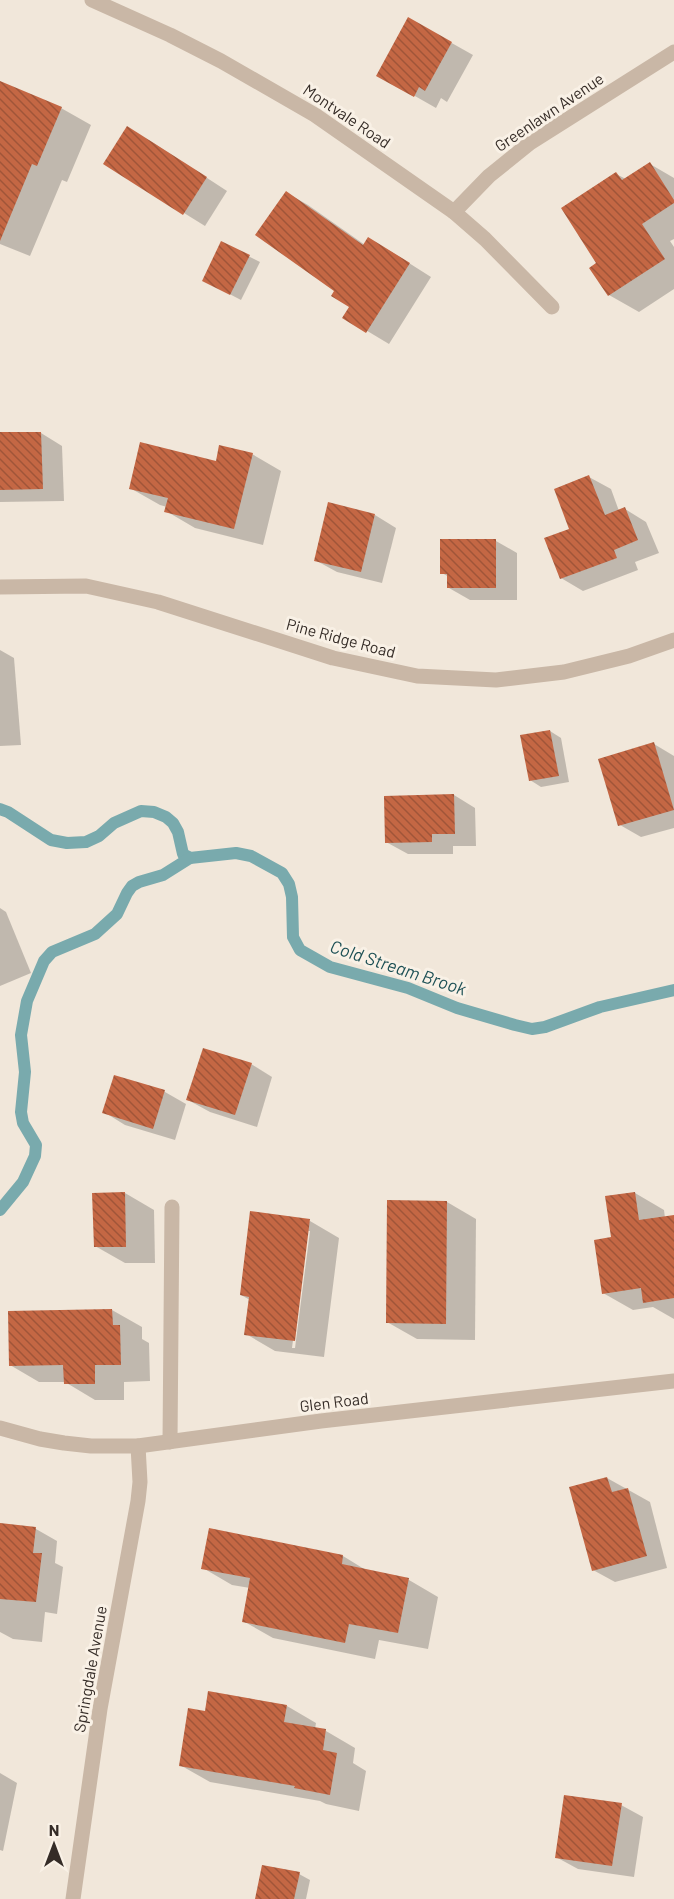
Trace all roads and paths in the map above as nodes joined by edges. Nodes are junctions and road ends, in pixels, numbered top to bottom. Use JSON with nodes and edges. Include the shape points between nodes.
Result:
{"nodes":[{"id":1,"x":92,"y":0,"type":"edge"},
{"id":2,"x":674,"y":52,"type":"edge"},
{"id":3,"x":454,"y":212,"type":"junction"},
{"id":4,"x":552,"y":307,"type":"dead end"},
{"id":5,"x":0,"y":586,"type":"edge"},
{"id":6,"x":674,"y":640,"type":"edge"},
{"id":7,"x":172,"y":1207,"type":"dead end"},
{"id":8,"x":674,"y":1381,"type":"edge"},
{"id":9,"x":0,"y":1428,"type":"edge"},
{"id":10,"x":170,"y":1442,"type":"junction"},
{"id":11,"x":138,"y":1446,"type":"junction"},
{"id":12,"x":74,"y":1899,"type":"edge"}],
"edges":[{"from":1,"to":3,"type":"street","name":"Montvale Road","via":[[267,86]]},
{"from":2,"to":3,"type":"street","name":"Greenlawn Avenue","via":[[530,143],[489,176]]},
{"from":3,"to":4,"type":"street","name":"Montvale Road"},
{"from":5,"to":6,"type":"street","name":"Pine Ridge Road","via":[[86,586],[158,602],[333,658],[417,676],[496,680],[564,672]]},
{"from":7,"to":10,"type":"street"},
{"from":8,"to":10,"type":"street","name":"Glen Road"},
{"from":9,"to":11,"type":"street","name":"Glen Road","via":[[64,1443]]},
{"from":10,"to":11,"type":"street","name":"Glen Road"},
{"from":11,"to":12,"type":"street","name":"Springdale Avenue","via":[[138,1501],[100,1709]]}]}
